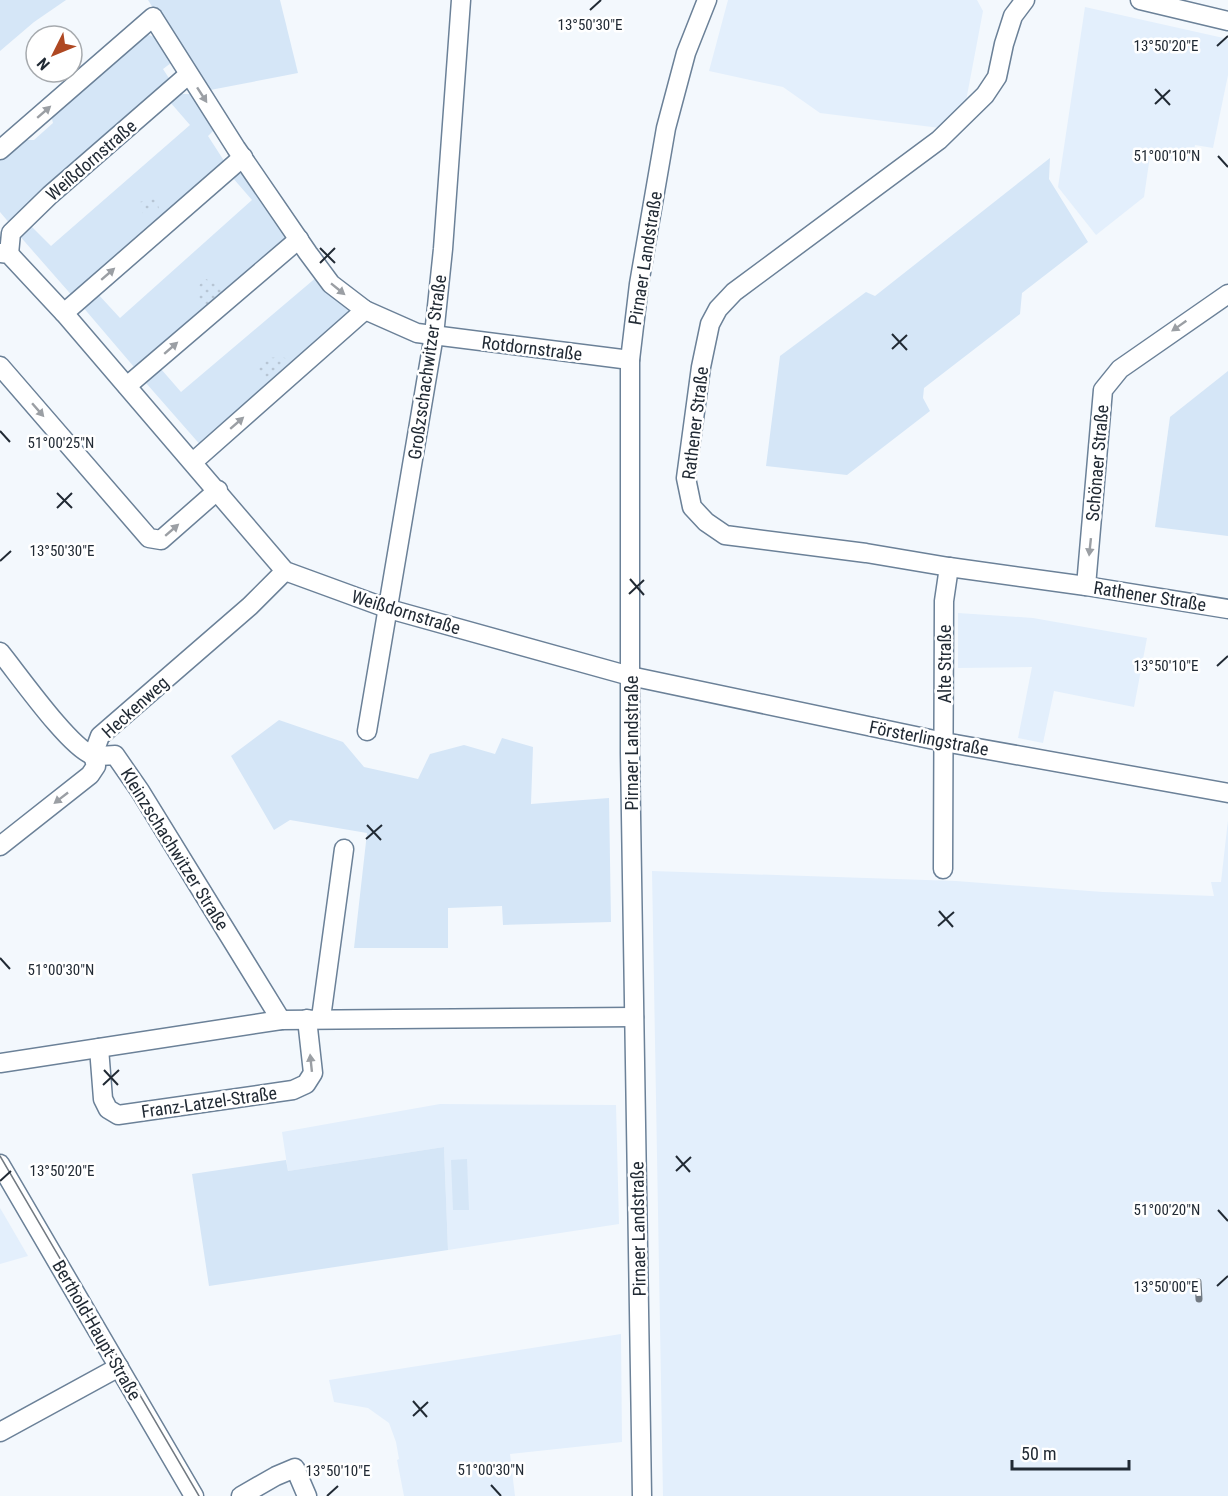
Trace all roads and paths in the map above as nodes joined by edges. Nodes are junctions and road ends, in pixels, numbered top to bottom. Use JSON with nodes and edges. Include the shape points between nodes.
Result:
{"nodes":[{"id":1,"x":461,"y":0,"type":"edge"},
{"id":2,"x":707,"y":0,"type":"edge"},
{"id":3,"x":1025,"y":0,"type":"edge"},
{"id":4,"x":1140,"y":0,"type":"edge"},
{"id":5,"x":1228,"y":21,"type":"edge"},
{"id":6,"x":188,"y":75,"type":"junction"},
{"id":7,"x":0,"y":150,"type":"edge"},
{"id":8,"x":243,"y":157,"type":"junction"},
{"id":9,"x":299,"y":239,"type":"junction"},
{"id":10,"x":4,"y":254,"type":"edge"},
{"id":11,"x":1228,"y":294,"type":"edge"},
{"id":12,"x":365,"y":310,"type":"junction"},
{"id":13,"x":64,"y":313,"type":"junction"},
{"id":14,"x":434,"y":335,"type":"junction"},
{"id":15,"x":630,"y":360,"type":"junction"},
{"id":16,"x":0,"y":366,"type":"edge"},
{"id":17,"x":127,"y":386,"type":"junction"},
{"id":18,"x":193,"y":462,"type":"junction"},
{"id":19,"x":218,"y":490,"type":"junction"},
{"id":20,"x":949,"y":567,"type":"junction"},
{"id":21,"x":285,"y":571,"type":"junction"},
{"id":22,"x":1086,"y":585,"type":"junction"},
{"id":23,"x":389,"y":609,"type":"junction"},
{"id":24,"x":1228,"y":609,"type":"edge"},
{"id":25,"x":0,"y":652,"type":"edge"},
{"id":26,"x":630,"y":676,"type":"junction"},
{"id":27,"x":367,"y":731,"type":"dead end"},
{"id":28,"x":944,"y":742,"type":"junction"},
{"id":29,"x":93,"y":755,"type":"junction"},
{"id":30,"x":1228,"y":793,"type":"edge"},
{"id":31,"x":0,"y":846,"type":"edge"},
{"id":32,"x":344,"y":849,"type":"dead end"},
{"id":33,"x":943,"y":869,"type":"dead end"},
{"id":34,"x":634,"y":1017,"type":"junction"},
{"id":35,"x":314,"y":1018,"type":"junction"},
{"id":36,"x":281,"y":1020,"type":"junction"},
{"id":37,"x":99,"y":1048,"type":"junction"},
{"id":38,"x":0,"y":1063,"type":"edge"},
{"id":39,"x":0,"y":1164,"type":"edge"},
{"id":40,"x":119,"y":1367,"type":"junction"},
{"id":41,"x":0,"y":1432,"type":"edge"},
{"id":42,"x":194,"y":1496,"type":"edge"},
{"id":43,"x":241,"y":1496,"type":"edge"},
{"id":44,"x":307,"y":1496,"type":"edge"},
{"id":45,"x":642,"y":1496,"type":"edge"}],
"edges":[{"from":1,"to":14,"type":"street","name":"Großzschachwitzer Straße"},
{"from":2,"to":15,"type":"street","name":"Pirnaer Landstraße","via":[[686,53],[666,128]]},
{"from":3,"to":20,"type":"street","name":"Rathener Straße","via":[[1014,16],[997,77],[985,95],[939,140],[734,292],[718,309],[710,324],[703,357],[686,478],[692,507],[725,535]]},
{"from":4,"to":5,"type":"street"},
{"from":7,"to":6,"type":"street","one_way":true,"via":[[153,17]]},
{"from":6,"to":8,"type":"street","one_way":true},
{"from":6,"to":10,"type":"street","name":"Weißdornstraße","via":[[18,225]]},
{"from":8,"to":9,"type":"street"},
{"from":13,"to":8,"type":"street","one_way":true},
{"from":9,"to":12,"type":"street","one_way":true,"via":[[331,284]]},
{"from":17,"to":9,"type":"street","one_way":true},
{"from":10,"to":13,"type":"street","name":"Weißdornstraße"},
{"from":11,"to":22,"type":"street","name":"Schönaer Straße","one_way":true,"via":[[1120,369],[1103,390]]},
{"from":12,"to":14,"type":"street","via":[[417,333]]},
{"from":18,"to":12,"type":"street","one_way":true},
{"from":13,"to":17,"type":"street","name":"Weißdornstraße"},
{"from":14,"to":15,"type":"street","name":"Rotdornstraße"},
{"from":14,"to":23,"type":"street","name":"Großzschachwitzer Straße"},
{"from":15,"to":26,"type":"street","name":"Pirnaer Landstraße"},
{"from":16,"to":19,"type":"street","one_way":true,"via":[[150,538],[160,540]]},
{"from":17,"to":18,"type":"street","name":"Weißdornstraße"},
{"from":18,"to":19,"type":"street","name":"Weißdornstraße"},
{"from":19,"to":21,"type":"street","name":"Weißdornstraße"},
{"from":20,"to":22,"type":"street","name":"Rathener Straße"},
{"from":20,"to":28,"type":"street","name":"Alte Straße","via":[[944,601]]},
{"from":21,"to":23,"type":"street","name":"Weißdornstraße"},
{"from":21,"to":29,"type":"street","name":"Heckenweg","via":[[100,736]]},
{"from":22,"to":24,"type":"street","name":"Rathener Straße"},
{"from":23,"to":26,"type":"street","name":"Weißdornstraße"},
{"from":23,"to":27,"type":"street","name":"Großzschachwitzer Straße"},
{"from":25,"to":29,"type":"street","name":"Kleinzschachwitzer Straße","via":[[78,747]]},
{"from":26,"to":28,"type":"street","name":"Försterlingstraße"},
{"from":26,"to":34,"type":"street","name":"Pirnaer Landstraße"},
{"from":28,"to":30,"type":"street","name":"Försterlingstraße"},
{"from":28,"to":33,"type":"street","name":"Alte Straße"},
{"from":29,"to":31,"type":"street","name":"Heckenweg","one_way":true,"via":[[96,766],[90,775]]},
{"from":29,"to":36,"type":"street","name":"Kleinzschachwitzer Straße","via":[[115,756],[130,775]]},
{"from":32,"to":35,"type":"street"},
{"from":34,"to":35,"type":"street"},
{"from":34,"to":45,"type":"street","name":"Pirnaer Landstraße"},
{"from":35,"to":36,"type":"street"},
{"from":37,"to":35,"type":"street","name":"Franz-Latzel-Straße","one_way":true,"via":[[103,1099],[108,1109],[118,1115],[294,1090],[306,1084],[313,1073]]},
{"from":36,"to":37,"type":"street"},
{"from":37,"to":38,"type":"street"},
{"from":39,"to":40,"type":"street","name":"Berthold-Haupt-Straße"},
{"from":40,"to":41,"type":"street"},
{"from":40,"to":42,"type":"street","name":"Berthold-Haupt-Straße"},
{"from":43,"to":44,"type":"street","via":[[295,1468]]}]}
